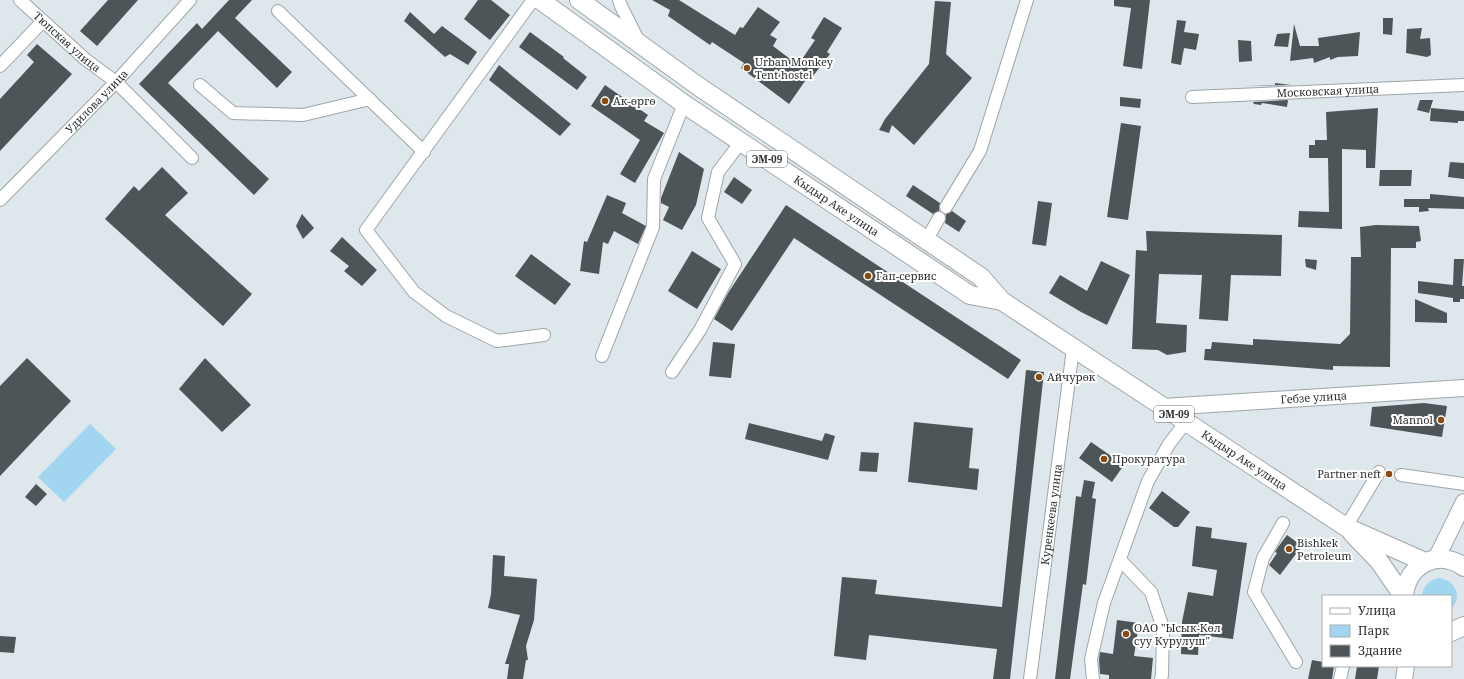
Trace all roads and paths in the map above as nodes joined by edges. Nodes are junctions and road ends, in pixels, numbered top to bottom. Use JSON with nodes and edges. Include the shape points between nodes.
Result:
{"nodes":[{"id":1,"x":20,"y":0,"type":"edge"},
{"id":2,"x":190,"y":0,"type":"edge"},
{"id":3,"x":533,"y":0,"type":"edge"},
{"id":4,"x":540,"y":0,"type":"edge"},
{"id":5,"x":579,"y":0,"type":"edge"},
{"id":6,"x":619,"y":0,"type":"edge"},
{"id":7,"x":1027,"y":0,"type":"edge"},
{"id":8,"x":278,"y":11,"type":"dead end"},
{"id":9,"x":43,"y":21,"type":"junction"},
{"id":10,"x":640,"y":45,"type":"junction"},
{"id":11,"x":0,"y":66,"type":"edge"},
{"id":12,"x":116,"y":82,"type":"junction"},
{"id":13,"x":200,"y":85,"type":"dead end"},
{"id":14,"x":1464,"y":85,"type":"edge"},
{"id":15,"x":698,"y":86,"type":"junction"},
{"id":16,"x":1192,"y":97,"type":"dead end"},
{"id":17,"x":370,"y":98,"type":"junction"},
{"id":18,"x":684,"y":104,"type":"junction"},
{"id":19,"x":741,"y":142,"type":"junction"},
{"id":20,"x":424,"y":152,"type":"junction"},
{"id":21,"x":192,"y":158,"type":"dead end"},
{"id":22,"x":0,"y":200,"type":"edge"},
{"id":23,"x":946,"y":207,"type":"dead end"},
{"id":24,"x":939,"y":218,"type":"dead end"},
{"id":25,"x":926,"y":241,"type":"junction"},
{"id":26,"x":1002,"y":301,"type":"junction"},
{"id":27,"x":544,"y":335,"type":"dead end"},
{"id":28,"x":1073,"y":349,"type":"junction"},
{"id":29,"x":602,"y":356,"type":"dead end"},
{"id":30,"x":672,"y":372,"type":"dead end"},
{"id":31,"x":1464,"y":388,"type":"edge"},
{"id":32,"x":1163,"y":407,"type":"junction"},
{"id":33,"x":1186,"y":422,"type":"junction"},
{"id":34,"x":1379,"y":472,"type":"dead end"},
{"id":35,"x":1401,"y":475,"type":"dead end"},
{"id":36,"x":1464,"y":484,"type":"edge"},
{"id":37,"x":1464,"y":502,"type":"edge"},
{"id":38,"x":1283,"y":524,"type":"dead end"},
{"id":39,"x":1346,"y":527,"type":"junction"},
{"id":40,"x":1120,"y":560,"type":"junction"},
{"id":41,"x":1431,"y":561,"type":"junction"},
{"id":42,"x":1464,"y":567,"type":"edge"},
{"id":43,"x":1402,"y":595,"type":"edge"},
{"id":44,"x":1403,"y":595,"type":"edge"},
{"id":45,"x":1464,"y":626,"type":"edge"},
{"id":46,"x":1452,"y":632,"type":"edge"},
{"id":47,"x":1452,"y":633,"type":"edge"},
{"id":48,"x":1464,"y":635,"type":"edge"},
{"id":49,"x":1296,"y":662,"type":"dead end"},
{"id":50,"x":1343,"y":667,"type":"edge"},
{"id":51,"x":1406,"y":667,"type":"edge"},
{"id":52,"x":1030,"y":679,"type":"edge"},
{"id":53,"x":1093,"y":679,"type":"edge"},
{"id":54,"x":1161,"y":679,"type":"edge"},
{"id":55,"x":1340,"y":679,"type":"edge"},
{"id":56,"x":1404,"y":679,"type":"edge"}],
"edges":[{"from":1,"to":9,"type":"street","name":"Тюпская улица"},
{"from":2,"to":12,"type":"street","name":"Удилова улица"},
{"from":3,"to":20,"type":"street"},
{"from":4,"to":18,"type":"highway","name":"Кыдыр Аке улица","number":"ЭМ-09"},
{"from":5,"to":10,"type":"highway","name":"Кыдыр Аке улица","number":"ЭМ-09"},
{"from":6,"to":10,"type":"street"},
{"from":7,"to":23,"type":"street","via":[[980,151]]},
{"from":8,"to":17,"type":"street"},
{"from":9,"to":11,"type":"street"},
{"from":9,"to":12,"type":"street","name":"Тюпская улица"},
{"from":10,"to":15,"type":"highway","name":"Кыдыр Аке улица","number":"ЭМ-09"},
{"from":12,"to":21,"type":"street","name":"Тюпская улица"},
{"from":12,"to":22,"type":"street","name":"Удилова улица"},
{"from":13,"to":17,"type":"street","via":[[233,113],[303,115]]},
{"from":14,"to":16,"type":"street","name":"Московская улица"},
{"from":15,"to":18,"type":"highway"},
{"from":15,"to":25,"type":"highway","name":"Кыдыр Аке улица","number":"ЭМ-09"},
{"from":17,"to":20,"type":"street"},
{"from":18,"to":19,"type":"highway","name":"Кыдыр Аке улица","number":"ЭМ-09"},
{"from":18,"to":29,"type":"street","via":[[654,179],[653,226]]},
{"from":19,"to":26,"type":"highway","name":"Кыдыр Аке улица","number":"ЭМ-09","via":[[970,294]]},
{"from":19,"to":30,"type":"street","via":[[718,172],[708,218],[735,264],[700,330]]},
{"from":20,"to":27,"type":"street","via":[[366,230],[414,292],[446,316],[497,341]]},
{"from":24,"to":25,"type":"street"},
{"from":25,"to":26,"type":"highway","name":"Кыдыр Аке улица","number":"ЭМ-09","via":[[981,277]]},
{"from":26,"to":28,"type":"highway","name":"Кыдыр Аке улица","number":"ЭМ-09"},
{"from":28,"to":32,"type":"highway","name":"Кыдыр Аке улица","number":"ЭМ-09"},
{"from":28,"to":52,"type":"street","name":"Куренкеева улица"},
{"from":31,"to":32,"type":"main road","name":"Гебзе улица"},
{"from":32,"to":33,"type":"highway","name":"Кыдыр Аке улица","number":"ЭМ-09"},
{"from":33,"to":39,"type":"highway","name":"Кыдыр Аке улица","number":"ЭМ-09"},
{"from":33,"to":40,"type":"street","via":[[1169,444],[1148,481]]},
{"from":34,"to":39,"type":"street"},
{"from":35,"to":36,"type":"street"},
{"from":37,"to":41,"type":"main road"},
{"from":38,"to":49,"type":"street","via":[[1263,558],[1254,592]]},
{"from":39,"to":41,"type":"highway","name":"Кыдыр Аке улица","number":"ЭМ-09"},
{"from":39,"to":43,"type":"highway","name":"Кыдыр Аке улица","number":"ЭМ-09","via":[[1379,561]]},
{"from":40,"to":53,"type":"street","via":[[1104,603],[1091,659]]},
{"from":40,"to":54,"type":"street","via":[[1151,592],[1161,621]]},
{"from":41,"to":42,"type":"highway","number":"ЭМ-09","via":[[1448,559]]},
{"from":41,"to":44,"type":"highway","number":"ЭМ-09","via":[[1416,568],[1409,577]]},
{"from":45,"to":46,"type":"highway"},
{"from":47,"to":48,"type":"highway"},
{"from":50,"to":55,"type":"street"},
{"from":51,"to":56,"type":"main road"}]}
